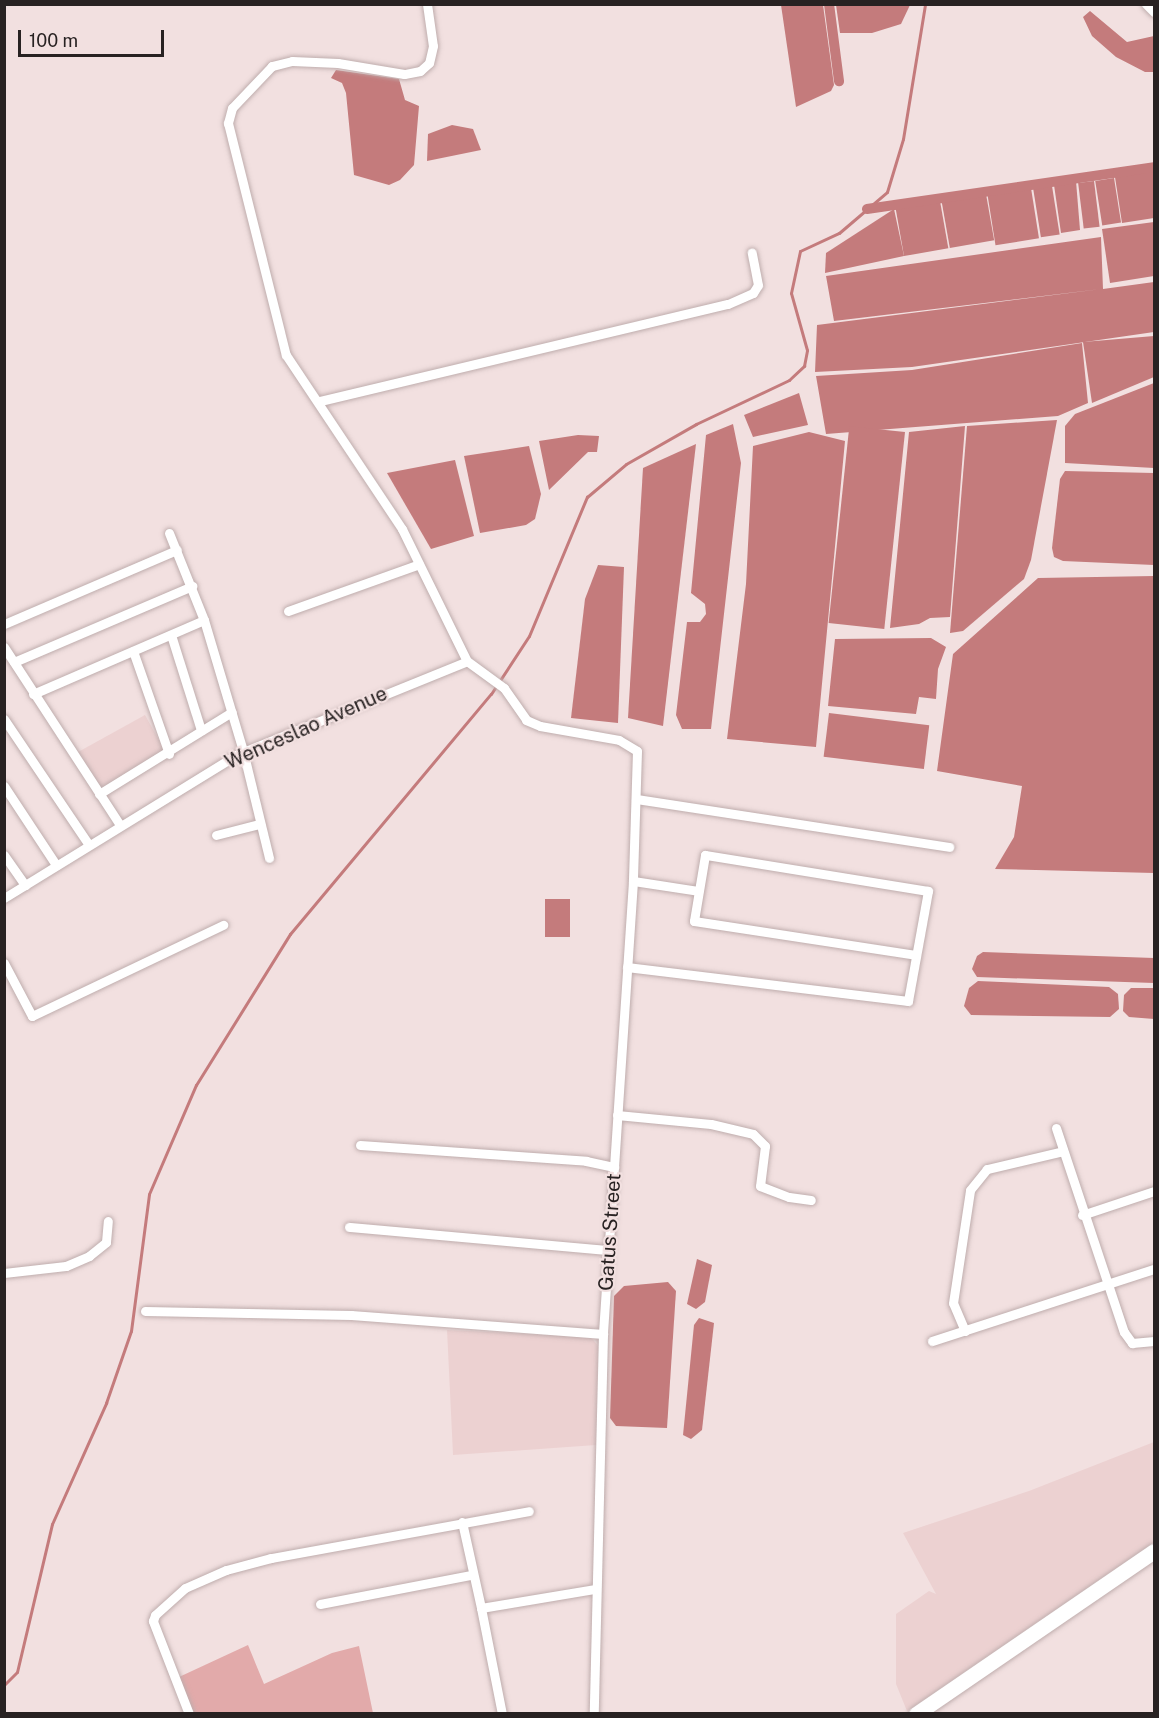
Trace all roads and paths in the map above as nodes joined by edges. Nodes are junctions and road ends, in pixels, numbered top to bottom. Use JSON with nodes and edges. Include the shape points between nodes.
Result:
{"nodes":[{"id":1,"x":427,"y":4,"type":"edge"},
{"id":2,"x":1146,"y":4,"type":"edge"},
{"id":3,"x":1155,"y":12,"type":"edge"},
{"id":4,"x":752,"y":253,"type":"dead end"},
{"id":5,"x":320,"y":401,"type":"junction"},
{"id":6,"x":169,"y":533,"type":"dead end"},
{"id":7,"x":177,"y":550,"type":"junction"},
{"id":8,"x":419,"y":564,"type":"junction"},
{"id":9,"x":192,"y":586,"type":"junction"},
{"id":10,"x":288,"y":611,"type":"dead end"},
{"id":11,"x":204,"y":621,"type":"junction"},
{"id":12,"x":4,"y":624,"type":"edge"},
{"id":13,"x":171,"y":635,"type":"junction"},
{"id":14,"x":4,"y":647,"type":"edge"},
{"id":15,"x":133,"y":651,"type":"junction"},
{"id":16,"x":467,"y":661,"type":"junction"},
{"id":17,"x":14,"y":662,"type":"junction"},
{"id":18,"x":33,"y":694,"type":"junction"},
{"id":19,"x":232,"y":712,"type":"junction"},
{"id":20,"x":4,"y":719,"type":"edge"},
{"id":21,"x":201,"y":730,"type":"junction"},
{"id":22,"x":243,"y":752,"type":"junction"},
{"id":23,"x":169,"y":754,"type":"junction"},
{"id":24,"x":4,"y":786,"type":"edge"},
{"id":25,"x":99,"y":794,"type":"junction"},
{"id":26,"x":636,"y":799,"type":"junction"},
{"id":27,"x":259,"y":824,"type":"junction"},
{"id":28,"x":120,"y":825,"type":"junction"},
{"id":29,"x":216,"y":835,"type":"dead end"},
{"id":30,"x":89,"y":845,"type":"junction"},
{"id":31,"x":949,"y":847,"type":"dead end"},
{"id":32,"x":5,"y":854,"type":"edge"},
{"id":33,"x":269,"y":858,"type":"dead end"},
{"id":34,"x":56,"y":864,"type":"junction"},
{"id":35,"x":633,"y":881,"type":"junction"},
{"id":36,"x":25,"y":885,"type":"junction"},
{"id":37,"x":698,"y":891,"type":"junction"},
{"id":38,"x":4,"y":898,"type":"edge"},
{"id":39,"x":223,"y":925,"type":"dead end"},
{"id":40,"x":915,"y":955,"type":"junction"},
{"id":41,"x":4,"y":963,"type":"edge"},
{"id":42,"x":627,"y":967,"type":"junction"},
{"id":43,"x":617,"y":1115,"type":"junction"},
{"id":44,"x":1056,"y":1128,"type":"dead end"},
{"id":45,"x":360,"y":1145,"type":"dead end"},
{"id":46,"x":1063,"y":1151,"type":"junction"},
{"id":47,"x":614,"y":1167,"type":"junction"},
{"id":48,"x":1155,"y":1191,"type":"edge"},
{"id":49,"x":811,"y":1200,"type":"dead end"},
{"id":50,"x":1082,"y":1215,"type":"junction"},
{"id":51,"x":108,"y":1221,"type":"dead end"},
{"id":52,"x":349,"y":1227,"type":"dead end"},
{"id":53,"x":608,"y":1250,"type":"junction"},
{"id":54,"x":1155,"y":1269,"type":"edge"},
{"id":55,"x":5,"y":1274,"type":"edge"},
{"id":56,"x":1107,"y":1285,"type":"junction"},
{"id":57,"x":145,"y":1311,"type":"dead end"},
{"id":58,"x":965,"y":1331,"type":"junction"},
{"id":59,"x":603,"y":1334,"type":"junction"},
{"id":60,"x":932,"y":1341,"type":"dead end"},
{"id":61,"x":1155,"y":1341,"type":"edge"},
{"id":62,"x":529,"y":1511,"type":"dead end"},
{"id":63,"x":462,"y":1522,"type":"junction"},
{"id":64,"x":1155,"y":1551,"type":"edge"},
{"id":65,"x":471,"y":1575,"type":"junction"},
{"id":66,"x":595,"y":1588,"type":"junction"},
{"id":67,"x":320,"y":1604,"type":"dead end"},
{"id":68,"x":481,"y":1608,"type":"junction"},
{"id":69,"x":189,"y":1713,"type":"edge"},
{"id":70,"x":502,"y":1713,"type":"edge"},
{"id":71,"x":594,"y":1713,"type":"edge"},
{"id":72,"x":916,"y":1713,"type":"edge"}],
"edges":[{"from":1,"to":5,"type":"street","via":[[433,46],[429,63],[420,71],[404,74],[338,63],[292,62],[272,66],[232,108],[228,123],[286,355]]},
{"from":2,"to":3,"type":"street"},
{"from":4,"to":5,"type":"street","via":[[758,285],[753,293],[728,304]]},
{"from":5,"to":8,"type":"street","via":[[402,528]]},
{"from":6,"to":7,"type":"street"},
{"from":7,"to":9,"type":"street"},
{"from":7,"to":12,"type":"street"},
{"from":8,"to":10,"type":"street"},
{"from":8,"to":16,"type":"street"},
{"from":9,"to":11,"type":"street"},
{"from":9,"to":17,"type":"street"},
{"from":11,"to":13,"type":"street"},
{"from":11,"to":19,"type":"street"},
{"from":13,"to":15,"type":"street"},
{"from":13,"to":21,"type":"street"},
{"from":14,"to":17,"type":"street"},
{"from":15,"to":18,"type":"street"},
{"from":15,"to":23,"type":"street"},
{"from":16,"to":22,"type":"street","name":"Wenceslao Avenue"},
{"from":16,"to":26,"type":"street","name":"Gatus Street","via":[[504,688],[526,720],[619,740],[637,751]]},
{"from":17,"to":18,"type":"street"},
{"from":18,"to":25,"type":"street"},
{"from":19,"to":21,"type":"street"},
{"from":19,"to":22,"type":"street"},
{"from":20,"to":30,"type":"street"},
{"from":21,"to":23,"type":"street"},
{"from":22,"to":27,"type":"street"},
{"from":22,"to":28,"type":"street","name":"Wenceslao Avenue"},
{"from":23,"to":25,"type":"street"},
{"from":24,"to":34,"type":"street"},
{"from":25,"to":28,"type":"street"},
{"from":26,"to":31,"type":"street"},
{"from":26,"to":35,"type":"street","name":"Gatus Street"},
{"from":27,"to":29,"type":"street"},
{"from":27,"to":33,"type":"street"},
{"from":28,"to":30,"type":"street","name":"Wenceslao Avenue"},
{"from":30,"to":34,"type":"street","name":"Wenceslao Avenue"},
{"from":32,"to":36,"type":"street"},
{"from":34,"to":36,"type":"street","name":"Wenceslao Avenue"},
{"from":35,"to":37,"type":"street"},
{"from":35,"to":42,"type":"street","name":"Gatus Street"},
{"from":36,"to":38,"type":"street","name":"Wenceslao Avenue"},
{"from":37,"to":40,"type":"street","via":[[694,921]]},
{"from":37,"to":40,"type":"street","via":[[705,855],[928,891]]},
{"from":39,"to":41,"type":"street","via":[[32,1016]]},
{"from":40,"to":42,"type":"street","via":[[908,1001]]},
{"from":42,"to":43,"type":"street","name":"Gatus Street"},
{"from":43,"to":47,"type":"street","name":"Gatus Street"},
{"from":43,"to":49,"type":"street","via":[[711,1124],[753,1134],[765,1146],[760,1186]]},
{"from":44,"to":46,"type":"street"},
{"from":45,"to":47,"type":"street","via":[[586,1161]]},
{"from":46,"to":50,"type":"street"},
{"from":46,"to":58,"type":"street","via":[[987,1169],[970,1190],[953,1303]]},
{"from":47,"to":53,"type":"street","name":"Gatus Street"},
{"from":48,"to":50,"type":"street"},
{"from":50,"to":56,"type":"street"},
{"from":51,"to":55,"type":"street","via":[[106,1242],[89,1256],[66,1266]]},
{"from":52,"to":53,"type":"street"},
{"from":53,"to":59,"type":"street","name":"Gatus Street"},
{"from":54,"to":56,"type":"street"},
{"from":56,"to":58,"type":"street","via":[[1026,1308]]},
{"from":56,"to":61,"type":"street","via":[[1132,1343]]},
{"from":57,"to":59,"type":"street","via":[[351,1315]]},
{"from":58,"to":60,"type":"street"},
{"from":59,"to":66,"type":"street","name":"Gatus Street","via":[[602,1463]]},
{"from":62,"to":63,"type":"street"},
{"from":63,"to":65,"type":"street"},
{"from":63,"to":69,"type":"street","via":[[271,1558],[226,1570],[185,1588],[155,1615],[153,1622]]},
{"from":64,"to":72,"type":"main road"},
{"from":65,"to":67,"type":"street"},
{"from":65,"to":68,"type":"street"},
{"from":66,"to":68,"type":"street"},
{"from":66,"to":71,"type":"street","name":"Gatus Street"},
{"from":68,"to":70,"type":"street"}]}
